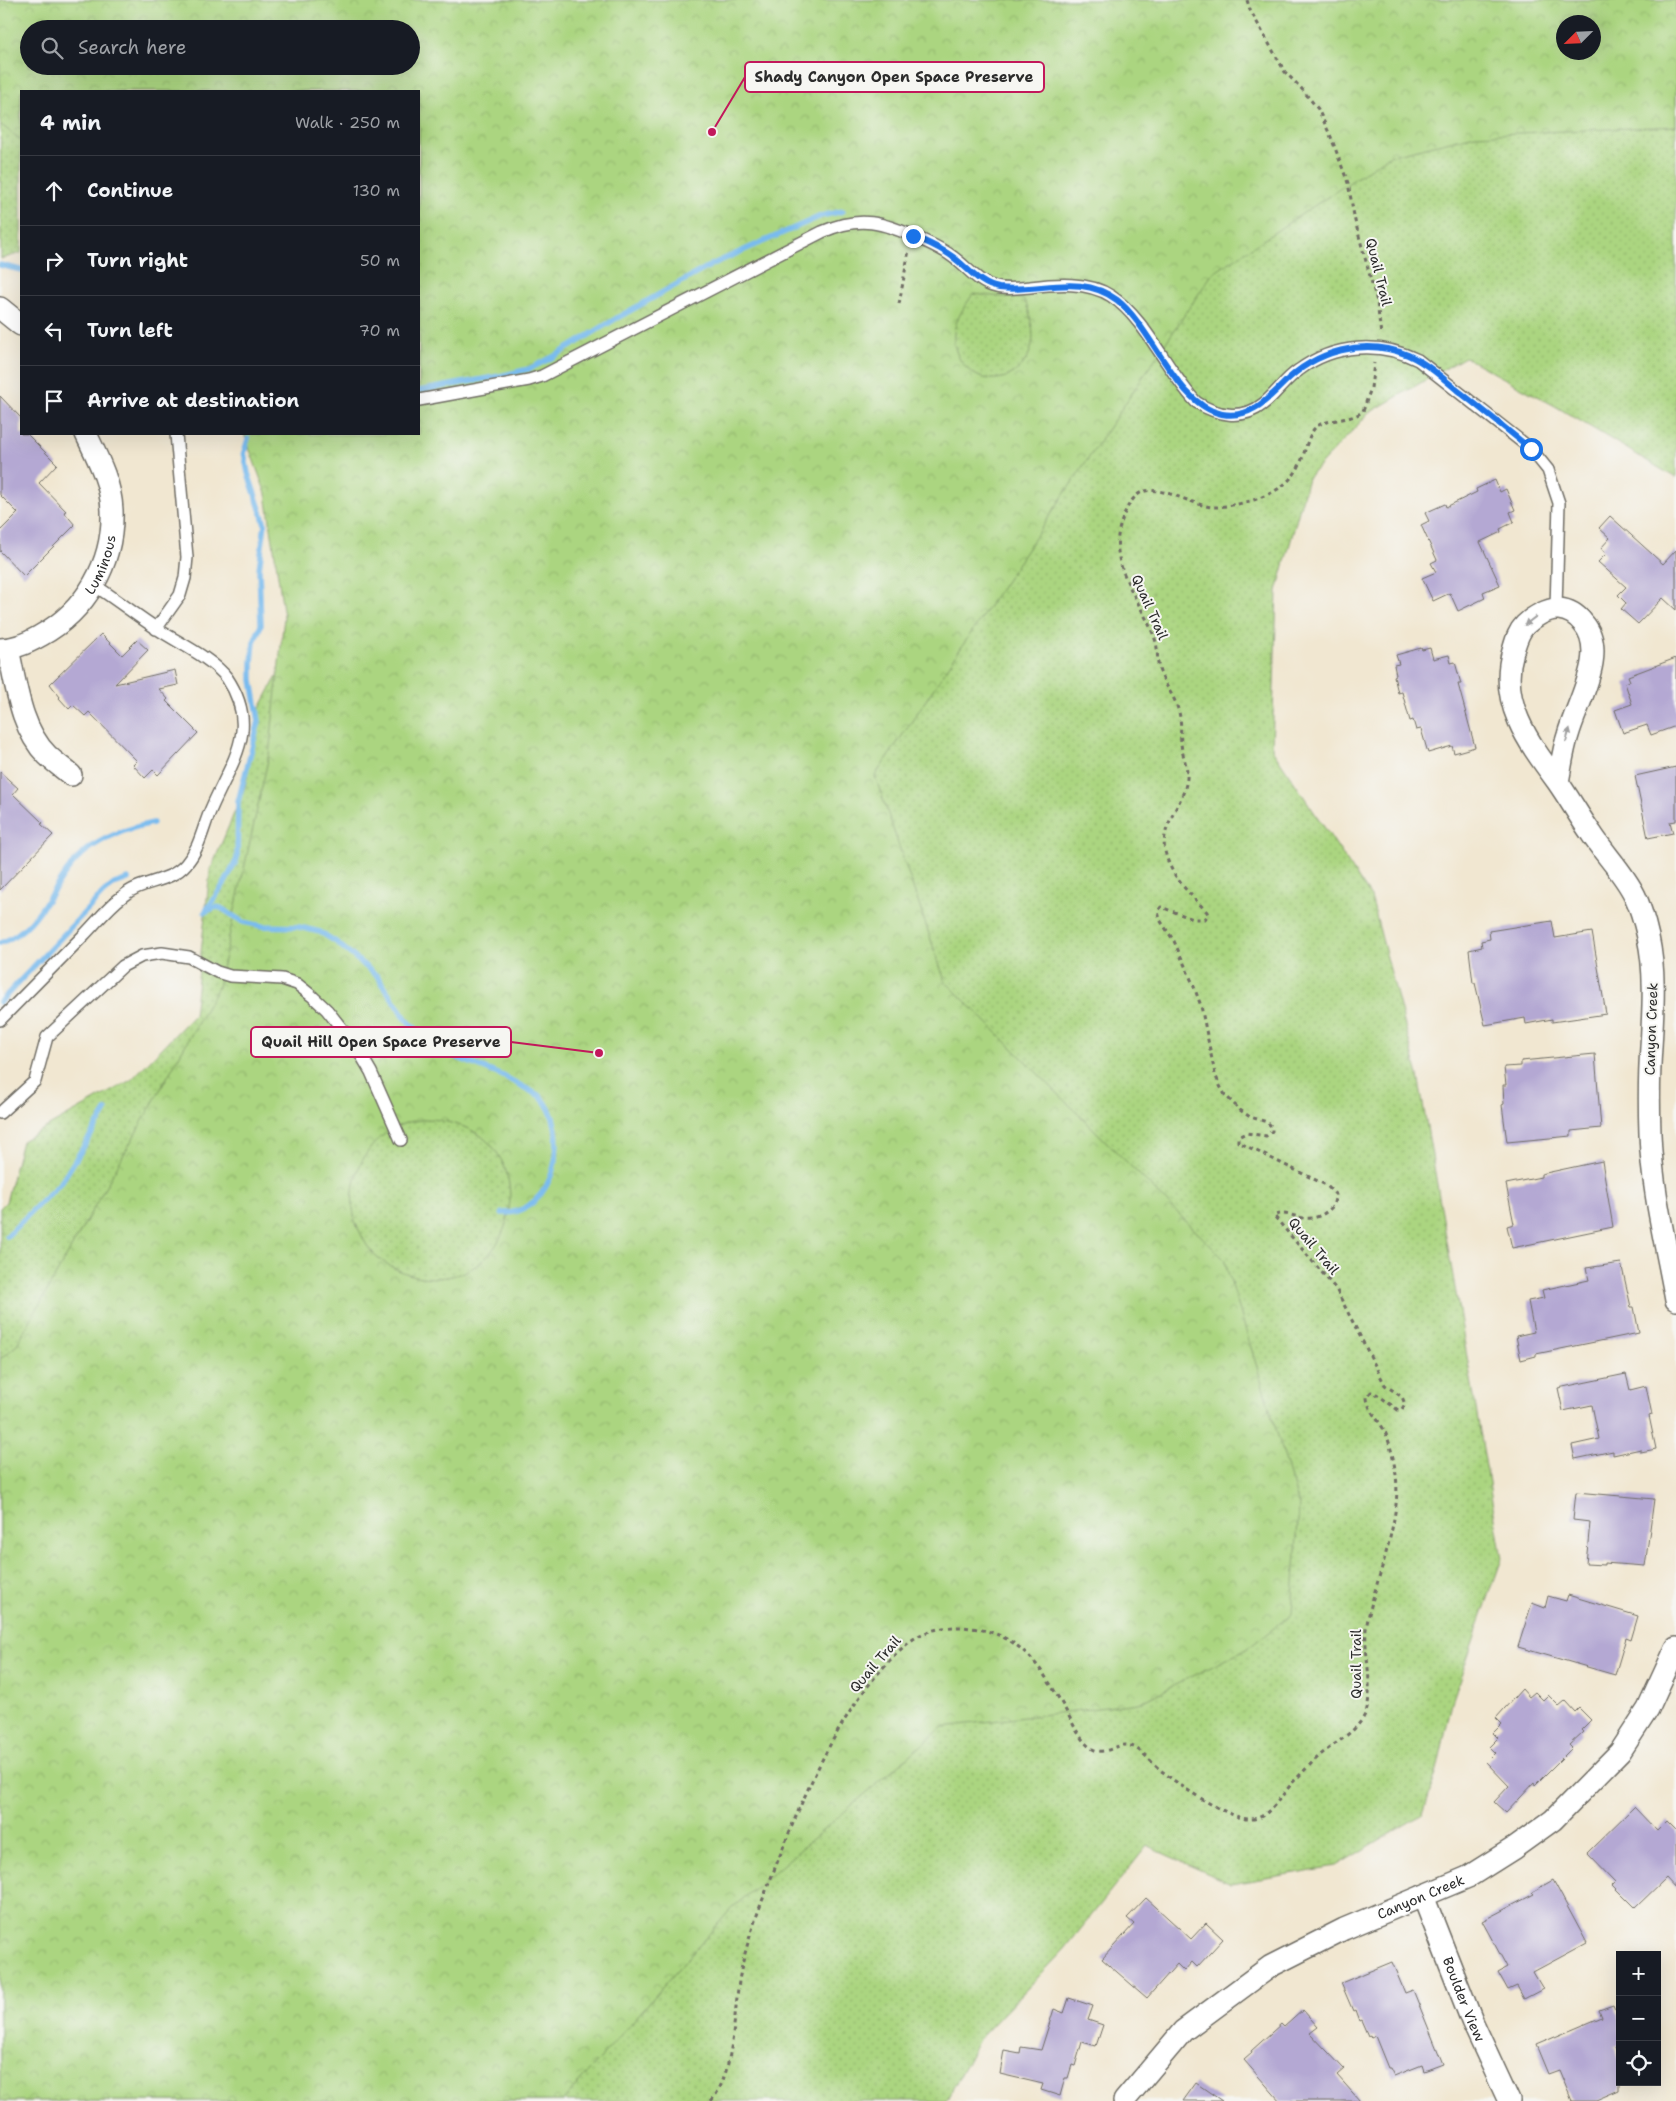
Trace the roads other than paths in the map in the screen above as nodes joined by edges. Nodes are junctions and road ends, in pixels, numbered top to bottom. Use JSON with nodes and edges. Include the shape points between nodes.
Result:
{"nodes":[{"id":1,"x":0,"y":308,"type":"edge"},
{"id":2,"x":20,"y":324,"type":"edge"},
{"id":3,"x":420,"y":400,"type":"edge"},
{"id":4,"x":86,"y":435,"type":"edge"},
{"id":5,"x":176,"y":435,"type":"edge"},
{"id":6,"x":94,"y":585,"type":"junction"},
{"id":7,"x":1556,"y":608,"type":"junction"},
{"id":8,"x":156,"y":629,"type":"junction"},
{"id":9,"x":4,"y":649,"type":"edge"},
{"id":10,"x":71,"y":775,"type":"dead end"},
{"id":11,"x":1558,"y":782,"type":"junction"},
{"id":12,"x":0,"y":1020,"type":"edge"},
{"id":13,"x":0,"y":1113,"type":"edge"},
{"id":14,"x":401,"y":1140,"type":"dead end"},
{"id":15,"x":1676,"y":1300,"type":"edge"},
{"id":16,"x":1676,"y":1648,"type":"edge"},
{"id":17,"x":1423,"y":1896,"type":"junction"},
{"id":18,"x":1124,"y":2101,"type":"edge"},
{"id":19,"x":1508,"y":2101,"type":"edge"}],
"edges":[{"from":1,"to":2,"type":"street"},
{"from":3,"to":7,"type":"lane","via":[[542,376],[822,232],[838,225],[878,223],[944,250],[984,283],[996,287],[1081,285],[1109,294],[1129,311],[1196,402],[1223,414],[1236,415],[1258,408],[1294,373],[1317,358],[1344,350],[1379,348],[1408,355],[1430,368],[1531,449],[1548,470],[1560,509]]},
{"from":4,"to":6,"type":"street","name":"Luminous","via":[[105,478],[112,507],[108,550]]},
{"from":5,"to":8,"type":"lane","via":[[186,578],[180,595]]},
{"from":6,"to":8,"type":"lane"},
{"from":6,"to":9,"type":"street","name":"Luminous","via":[[78,606],[51,630]]},
{"from":11,"to":7,"type":"street","one_way":true,"via":[[1568,736],[1594,662],[1594,646],[1589,629],[1578,616]]},
{"from":7,"to":11,"type":"street","name":"Canyon Creek","one_way":true,"via":[[1543,612],[1522,628],[1509,665],[1510,695],[1520,725]]},
{"from":8,"to":12,"type":"lane","via":[[214,665],[225,676],[240,709],[242,729],[238,754],[188,862],[175,874],[124,894]]},
{"from":9,"to":10,"type":"street","via":[[30,731],[46,754]]},
{"from":11,"to":15,"type":"street","name":"Canyon Creek","via":[[1636,897],[1648,937],[1653,1013],[1650,1136],[1655,1193]]},
{"from":13,"to":14,"type":"lane","via":[[35,1081],[47,1037],[123,966],[142,956],[162,953],[189,957],[230,976],[282,979],[297,984],[332,1016],[357,1048]]},
{"from":16,"to":17,"type":"street","name":"Canyon Creek","via":[[1648,1709],[1620,1752],[1588,1787],[1553,1820],[1514,1848],[1468,1877]]},
{"from":17,"to":18,"type":"street","name":"Canyon Creek","via":[[1344,1929],[1270,1966],[1182,2031]]},
{"from":17,"to":19,"type":"street","name":"Boulder View","via":[[1472,2021]]}]}
